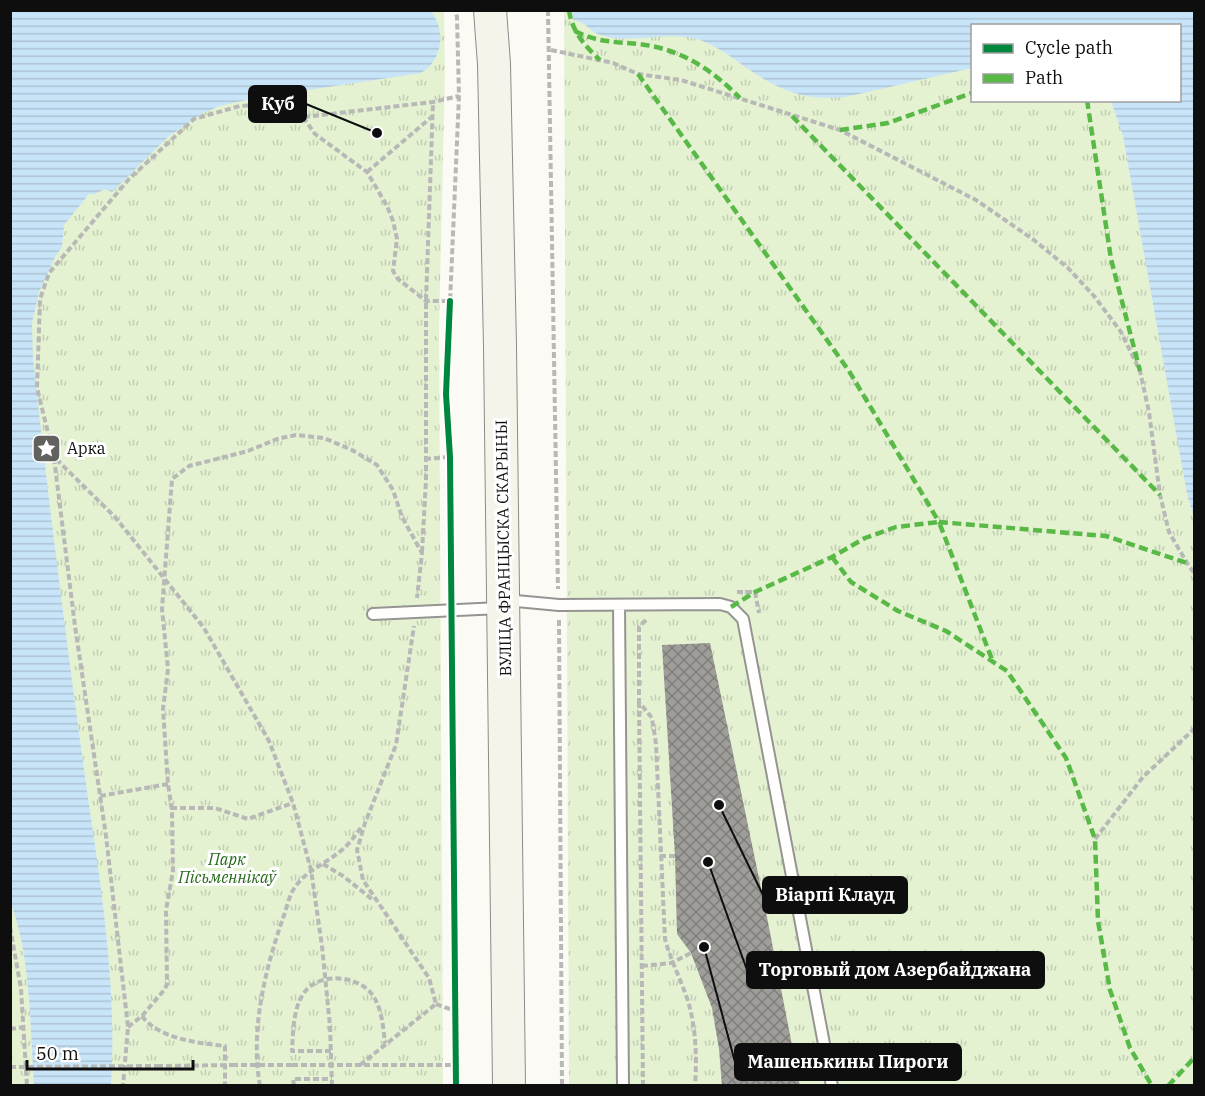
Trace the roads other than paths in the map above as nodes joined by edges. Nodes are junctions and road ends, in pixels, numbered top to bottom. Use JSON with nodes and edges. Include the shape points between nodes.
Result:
{"nodes":[{"id":1,"x":490,"y":10,"type":"edge"},
{"id":2,"x":503,"y":604,"type":"junction"},
{"id":3,"x":619,"y":605,"type":"junction"},
{"id":4,"x":373,"y":614,"type":"dead end"},
{"id":5,"x":509,"y":1086,"type":"edge"},
{"id":6,"x":623,"y":1086,"type":"edge"},
{"id":7,"x":832,"y":1086,"type":"edge"}],
"edges":[{"from":1,"to":2,"type":"main road","name":"ВУЛІЦА ФРАНЦЫСКА СКАРЫНЫ"},
{"from":2,"to":3,"type":"lane"},
{"from":2,"to":4,"type":"lane","via":[[452,611]]},
{"from":2,"to":5,"type":"main road","name":"ВУЛІЦА ФРАНЦЫСКА СКАРЫНЫ"},
{"from":3,"to":6,"type":"lane"},
{"from":3,"to":7,"type":"lane","via":[[720,604],[731,607],[743,619]]}]}
